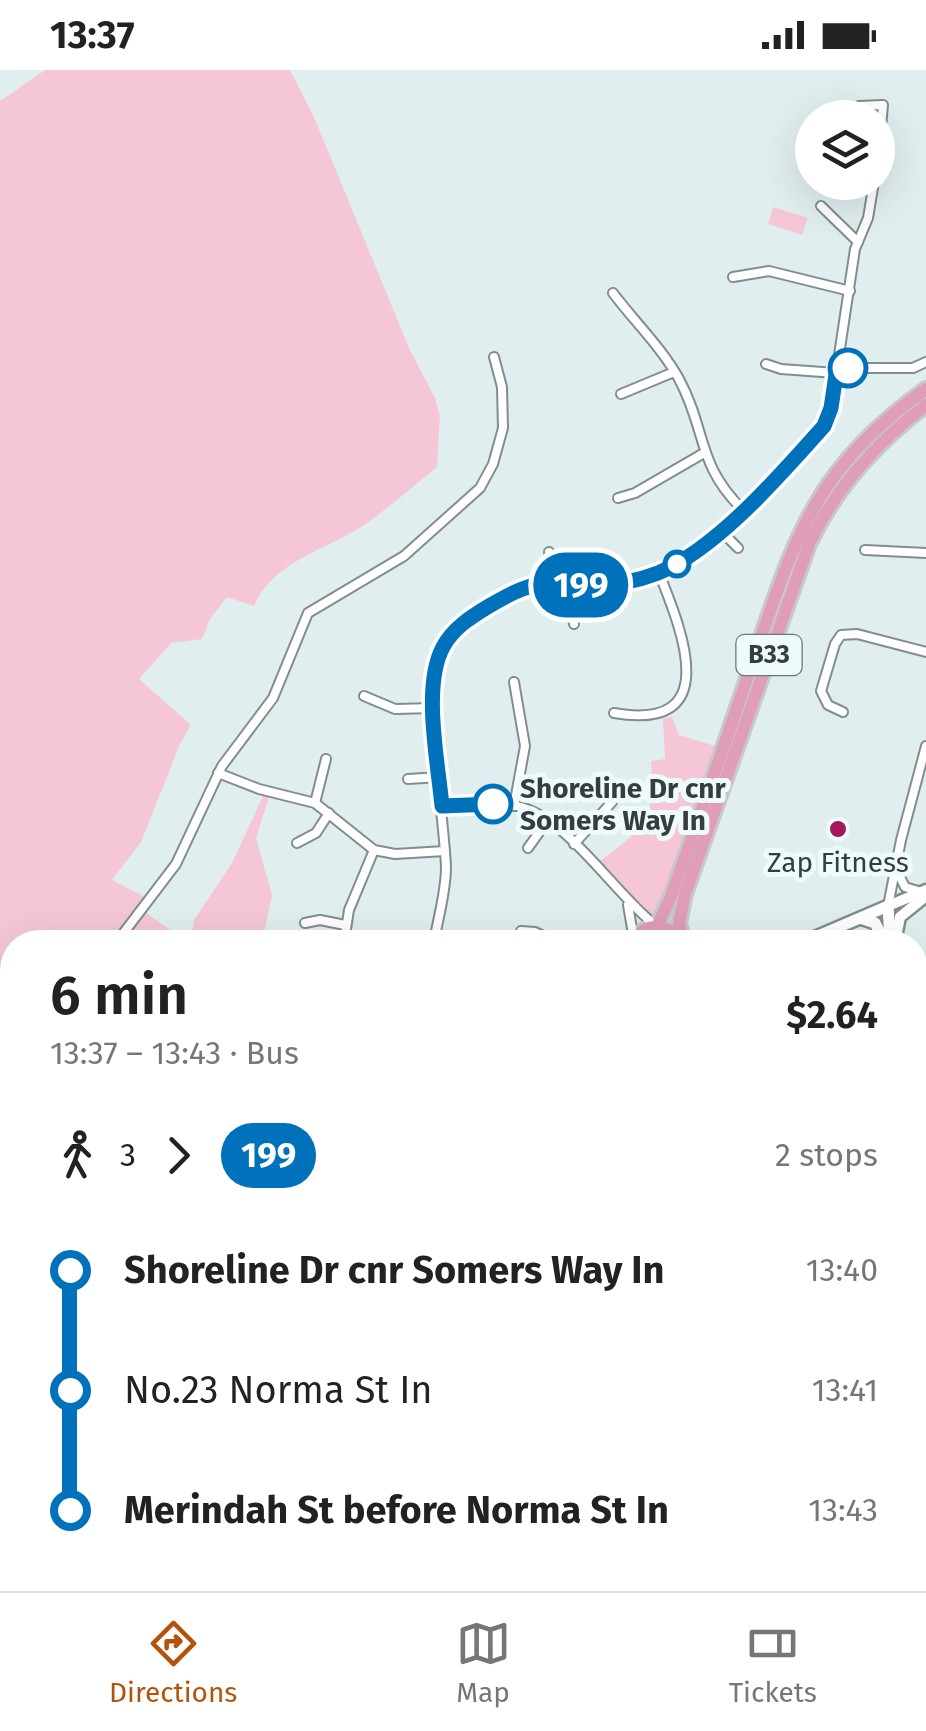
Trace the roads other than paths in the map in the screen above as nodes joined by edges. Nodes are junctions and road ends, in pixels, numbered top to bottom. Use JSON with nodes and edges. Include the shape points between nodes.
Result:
{"nodes":[{"id":1,"x":871,"y":200,"type":"edge"},
{"id":2,"x":821,"y":206,"type":"dead end"},
{"id":3,"x":858,"y":242,"type":"junction"},
{"id":4,"x":734,"y":277,"type":"dead end"},
{"id":5,"x":850,"y":291,"type":"junction"},
{"id":6,"x":613,"y":293,"type":"dead end"},
{"id":7,"x":494,"y":357,"type":"dead end"},
{"id":8,"x":926,"y":362,"type":"edge"},
{"id":9,"x":766,"y":364,"type":"dead end"},
{"id":10,"x":837,"y":371,"type":"junction"},
{"id":11,"x":674,"y":372,"type":"junction"},
{"id":12,"x":926,"y":389,"type":"edge"},
{"id":13,"x":621,"y":394,"type":"dead end"},
{"id":14,"x":926,"y":405,"type":"edge"},
{"id":15,"x":704,"y":453,"type":"junction"},
{"id":16,"x":618,"y":498,"type":"dead end"},
{"id":17,"x":743,"y":510,"type":"junction"},
{"id":18,"x":722,"y":532,"type":"junction"},
{"id":19,"x":738,"y":548,"type":"dead end"},
{"id":20,"x":864,"y":550,"type":"dead end"},
{"id":21,"x":549,"y":552,"type":"dead end"},
{"id":22,"x":926,"y":553,"type":"edge"},
{"id":23,"x":659,"y":572,"type":"junction"},
{"id":24,"x":552,"y":582,"type":"junction"},
{"id":25,"x":566,"y":583,"type":"junction"},
{"id":26,"x":574,"y":624,"type":"dead end"},
{"id":27,"x":926,"y":652,"type":"edge"},
{"id":28,"x":514,"y":682,"type":"dead end"},
{"id":29,"x":364,"y":696,"type":"dead end"},
{"id":30,"x":434,"y":708,"type":"junction"},
{"id":31,"x":843,"y":712,"type":"dead end"},
{"id":32,"x":614,"y":713,"type":"dead end"},
{"id":33,"x":926,"y":746,"type":"edge"},
{"id":34,"x":326,"y":759,"type":"dead end"},
{"id":35,"x":218,"y":773,"type":"junction"},
{"id":36,"x":440,"y":777,"type":"junction"},
{"id":37,"x":408,"y":779,"type":"dead end"},
{"id":38,"x":612,"y":802,"type":"dead end"},
{"id":39,"x":314,"y":803,"type":"junction"},
{"id":40,"x":442,"y":806,"type":"junction"},
{"id":41,"x":514,"y":806,"type":"junction"},
{"id":42,"x":329,"y":813,"type":"junction"},
{"id":43,"x":548,"y":820,"type":"junction"},
{"id":44,"x":297,"y":844,"type":"dead end"},
{"id":45,"x":574,"y":844,"type":"junction"},
{"id":46,"x":528,"y":848,"type":"dead end"},
{"id":47,"x":374,"y":850,"type":"junction"},
{"id":48,"x":445,"y":852,"type":"junction"},
{"id":49,"x":896,"y":866,"type":"junction"},
{"id":50,"x":924,"y":893,"type":"edge"},
{"id":51,"x":624,"y":897,"type":"junction"},
{"id":52,"x":888,"y":906,"type":"junction"},
{"id":53,"x":862,"y":918,"type":"junction"},
{"id":54,"x":304,"y":924,"type":"dead end"},
{"id":55,"x":346,"y":925,"type":"junction"},
{"id":56,"x":656,"y":926,"type":"junction"},
{"id":57,"x":126,"y":930,"type":"edge"},
{"id":58,"x":345,"y":930,"type":"edge"},
{"id":59,"x":436,"y":930,"type":"edge"},
{"id":60,"x":633,"y":930,"type":"edge"},
{"id":61,"x":644,"y":930,"type":"edge"},
{"id":62,"x":670,"y":930,"type":"edge"},
{"id":63,"x":681,"y":930,"type":"edge"},
{"id":64,"x":833,"y":930,"type":"edge"},
{"id":65,"x":882,"y":930,"type":"edge"},
{"id":66,"x":889,"y":930,"type":"edge"},
{"id":67,"x":895,"y":930,"type":"edge"}],
"edges":[{"from":1,"to":3,"type":"street"},
{"from":2,"to":3,"type":"street"},
{"from":3,"to":5,"type":"street"},
{"from":4,"to":5,"type":"street","via":[[769,271]]},
{"from":5,"to":10,"type":"street"},
{"from":6,"to":11,"type":"street"},
{"from":7,"to":35,"type":"street","via":[[503,428],[480,488],[404,556],[308,613],[278,691]]},
{"from":8,"to":10,"type":"street"},
{"from":9,"to":10,"type":"street"},
{"from":10,"to":17,"type":"street","via":[[824,426]]},
{"from":11,"to":13,"type":"street"},
{"from":11,"to":15,"type":"street"},
{"from":12,"to":56,"type":"main road","number":"B33","via":[[853,453],[804,526]]},
{"from":14,"to":63,"type":"main road","number":"B33","via":[[854,471],[809,544],[686,894]]},
{"from":15,"to":16,"type":"street"},
{"from":15,"to":17,"type":"street","via":[[719,485]]},
{"from":17,"to":18,"type":"street"},
{"from":18,"to":19,"type":"street"},
{"from":18,"to":23,"type":"street"},
{"from":20,"to":22,"type":"street"},
{"from":21,"to":24,"type":"street"},
{"from":23,"to":25,"type":"street","via":[[615,584]]},
{"from":23,"to":32,"type":"street","via":[[678,623],[684,693],[666,713]]},
{"from":24,"to":25,"type":"street"},
{"from":24,"to":30,"type":"street","via":[[512,593],[458,627],[436,665]]},
{"from":25,"to":26,"type":"street"},
{"from":27,"to":31,"type":"street","via":[[841,636],[821,691],[828,705]]},
{"from":28,"to":41,"type":"street","via":[[525,754]]},
{"from":29,"to":30,"type":"street","via":[[395,709]]},
{"from":30,"to":36,"type":"street"},
{"from":33,"to":49,"type":"street"},
{"from":34,"to":39,"type":"street"},
{"from":35,"to":39,"type":"street"},
{"from":35,"to":57,"type":"street","via":[[184,852]]},
{"from":36,"to":37,"type":"street"},
{"from":36,"to":40,"type":"street"},
{"from":38,"to":45,"type":"street"},
{"from":39,"to":42,"type":"street"},
{"from":40,"to":41,"type":"street"},
{"from":40,"to":48,"type":"street"},
{"from":41,"to":43,"type":"street"},
{"from":42,"to":44,"type":"street","via":[[316,833]]},
{"from":42,"to":47,"type":"street"},
{"from":43,"to":45,"type":"street"},
{"from":43,"to":46,"type":"street"},
{"from":45,"to":51,"type":"street"},
{"from":47,"to":48,"type":"street"},
{"from":47,"to":55,"type":"street"},
{"from":48,"to":59,"type":"street"},
{"from":49,"to":50,"type":"street","via":[[904,886]]},
{"from":49,"to":52,"type":"street"},
{"from":50,"to":52,"type":"street"},
{"from":50,"to":67,"type":"street"},
{"from":51,"to":56,"type":"street"},
{"from":51,"to":60,"type":"street"},
{"from":52,"to":53,"type":"main road"},
{"from":52,"to":66,"type":"main road"},
{"from":53,"to":64,"type":"main road"},
{"from":53,"to":65,"type":"main road"},
{"from":54,"to":55,"type":"street"},
{"from":55,"to":58,"type":"street"},
{"from":56,"to":61,"type":"main road"},
{"from":56,"to":62,"type":"main road"}]}
